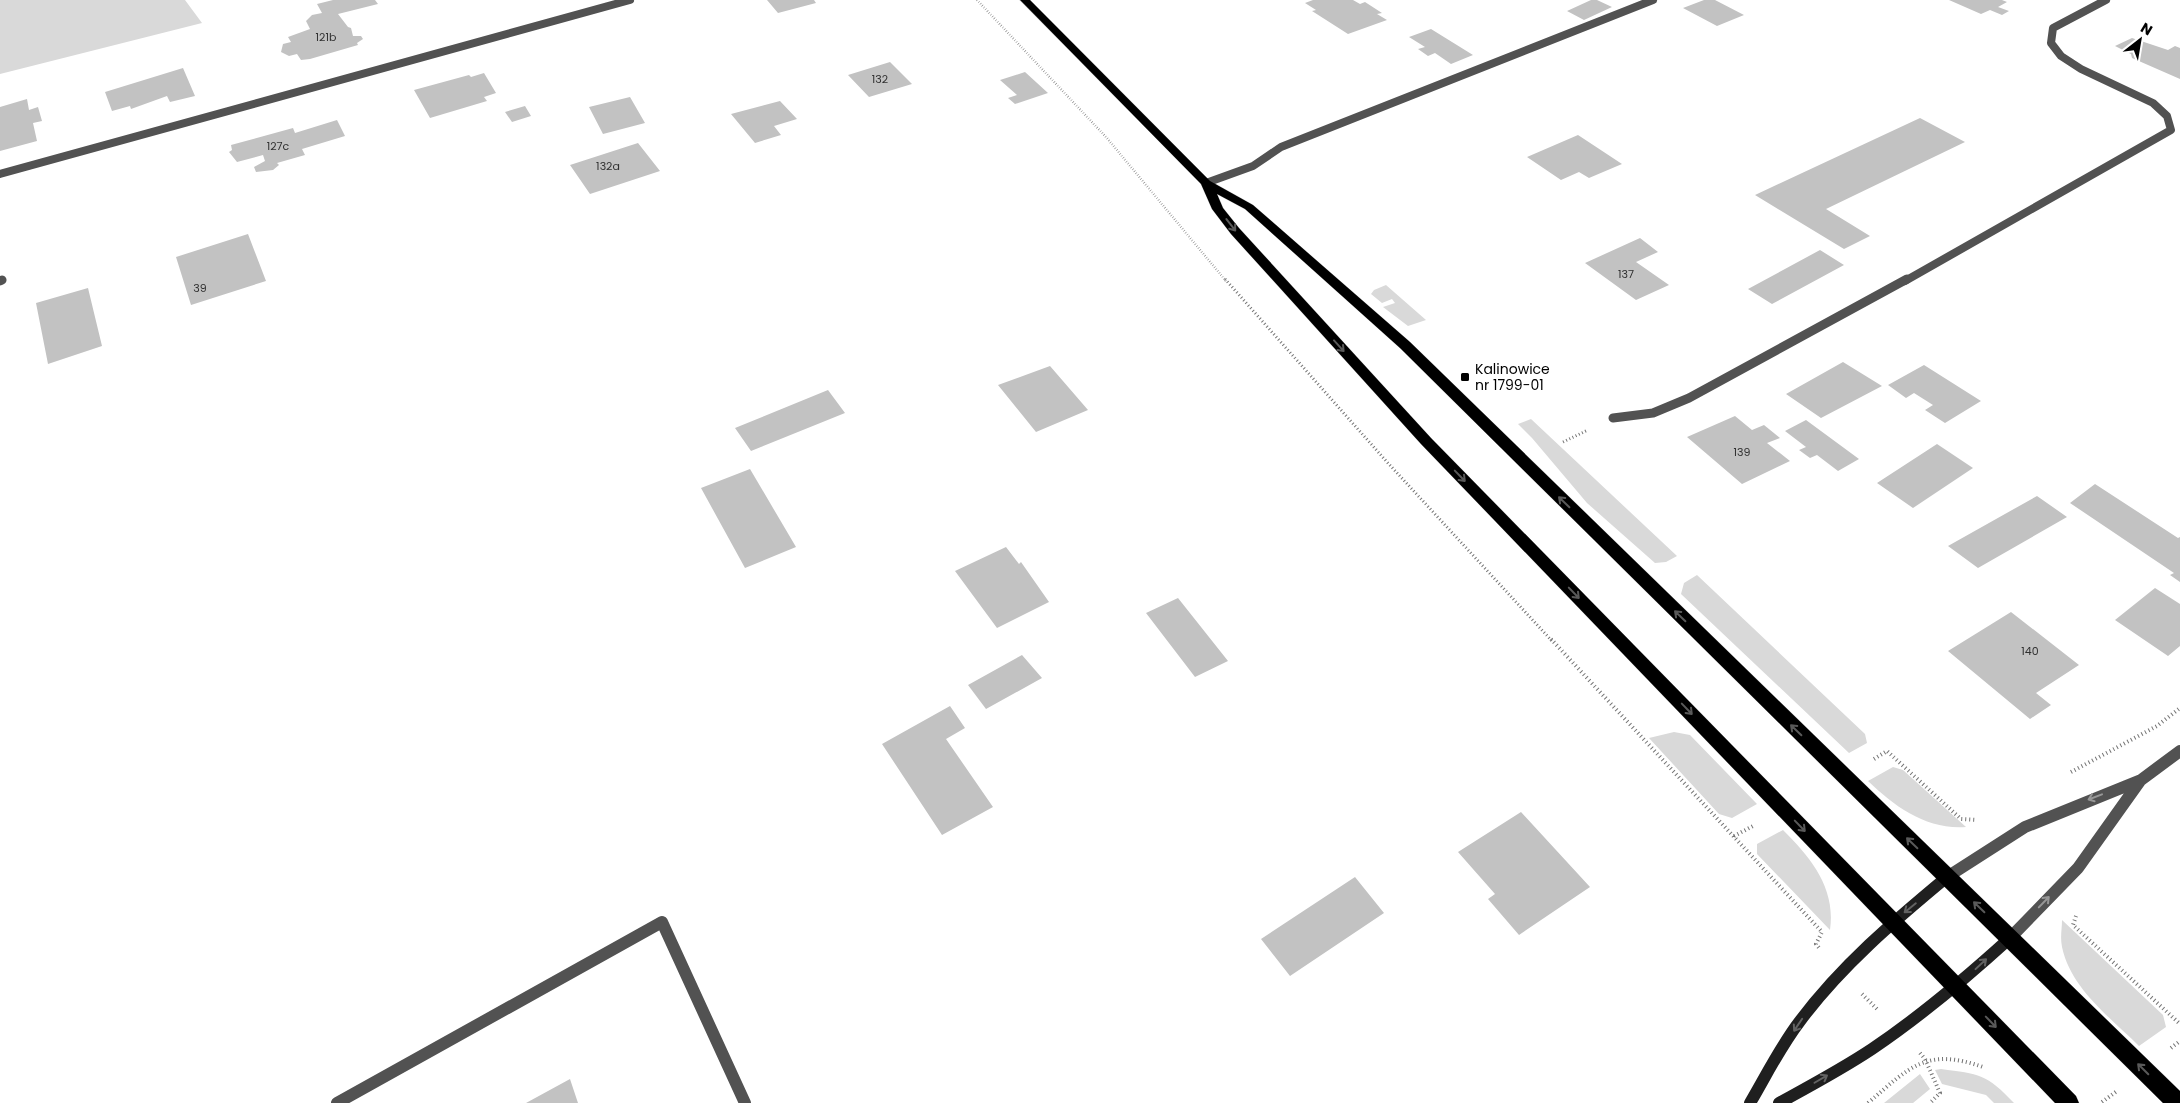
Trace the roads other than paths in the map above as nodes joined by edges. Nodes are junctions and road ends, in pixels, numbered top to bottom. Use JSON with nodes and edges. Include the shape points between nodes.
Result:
{"nodes":[{"id":1,"x":630,"y":0,"type":"edge"},
{"id":2,"x":1025,"y":0,"type":"edge"},
{"id":3,"x":1653,"y":0,"type":"edge"},
{"id":4,"x":2106,"y":0,"type":"edge"},
{"id":5,"x":2180,"y":128,"type":"edge"},
{"id":6,"x":2171,"y":130,"type":"junction"},
{"id":7,"x":0,"y":174,"type":"edge"},
{"id":8,"x":1206,"y":183,"type":"junction"},
{"id":9,"x":1613,"y":418,"type":"dead end"},
{"id":10,"x":2180,"y":751,"type":"edge"},
{"id":11,"x":2141,"y":780,"type":"junction"},
{"id":12,"x":1947,"y":877,"type":"junction"},
{"id":13,"x":1894,"y":921,"type":"junction"},
{"id":14,"x":2010,"y":938,"type":"junction"},
{"id":15,"x":1957,"y":987,"type":"junction"},
{"id":16,"x":337,"y":1103,"type":"edge"},
{"id":17,"x":745,"y":1103,"type":"edge"},
{"id":18,"x":1750,"y":1103,"type":"edge"},
{"id":19,"x":1779,"y":1103,"type":"edge"},
{"id":20,"x":2069,"y":1103,"type":"edge"},
{"id":21,"x":2178,"y":1103,"type":"edge"}],
"edges":[{"from":1,"to":7,"type":"street"},
{"from":2,"to":8,"type":"highway"},
{"from":3,"to":8,"type":"street","via":[[1281,147],[1253,166]]},
{"from":4,"to":6,"type":"street","via":[[2053,28],[2049,34],[2050,45],[2076,66],[2129,90],[2158,108],[2171,119]]},
{"from":5,"to":6,"type":"street"},
{"from":6,"to":9,"type":"street","via":[[1689,398],[1653,413]]},
{"from":12,"to":8,"type":"highway","one_way":true,"via":[[1405,345],[1249,207]]},
{"from":8,"to":13,"type":"highway","one_way":true,"via":[[1218,209],[1235,231],[1402,415]]},
{"from":10,"to":11,"type":"street"},
{"from":11,"to":12,"type":"street","one_way":true,"via":[[2025,827]]},
{"from":14,"to":11,"type":"street","one_way":true,"via":[[2078,868]]},
{"from":12,"to":13,"type":"street","one_way":true},
{"from":14,"to":12,"type":"highway","one_way":true},
{"from":13,"to":15,"type":"highway"},
{"from":13,"to":18,"type":"street","one_way":true,"via":[[1841,972],[1799,1022]]},
{"from":15,"to":14,"type":"street","one_way":true},
{"from":21,"to":14,"type":"highway","one_way":true},
{"from":19,"to":15,"type":"street","one_way":true,"via":[[1869,1051]]},
{"from":15,"to":20,"type":"highway","one_way":true},
{"from":16,"to":17,"type":"street","via":[[662,922]]}]}
